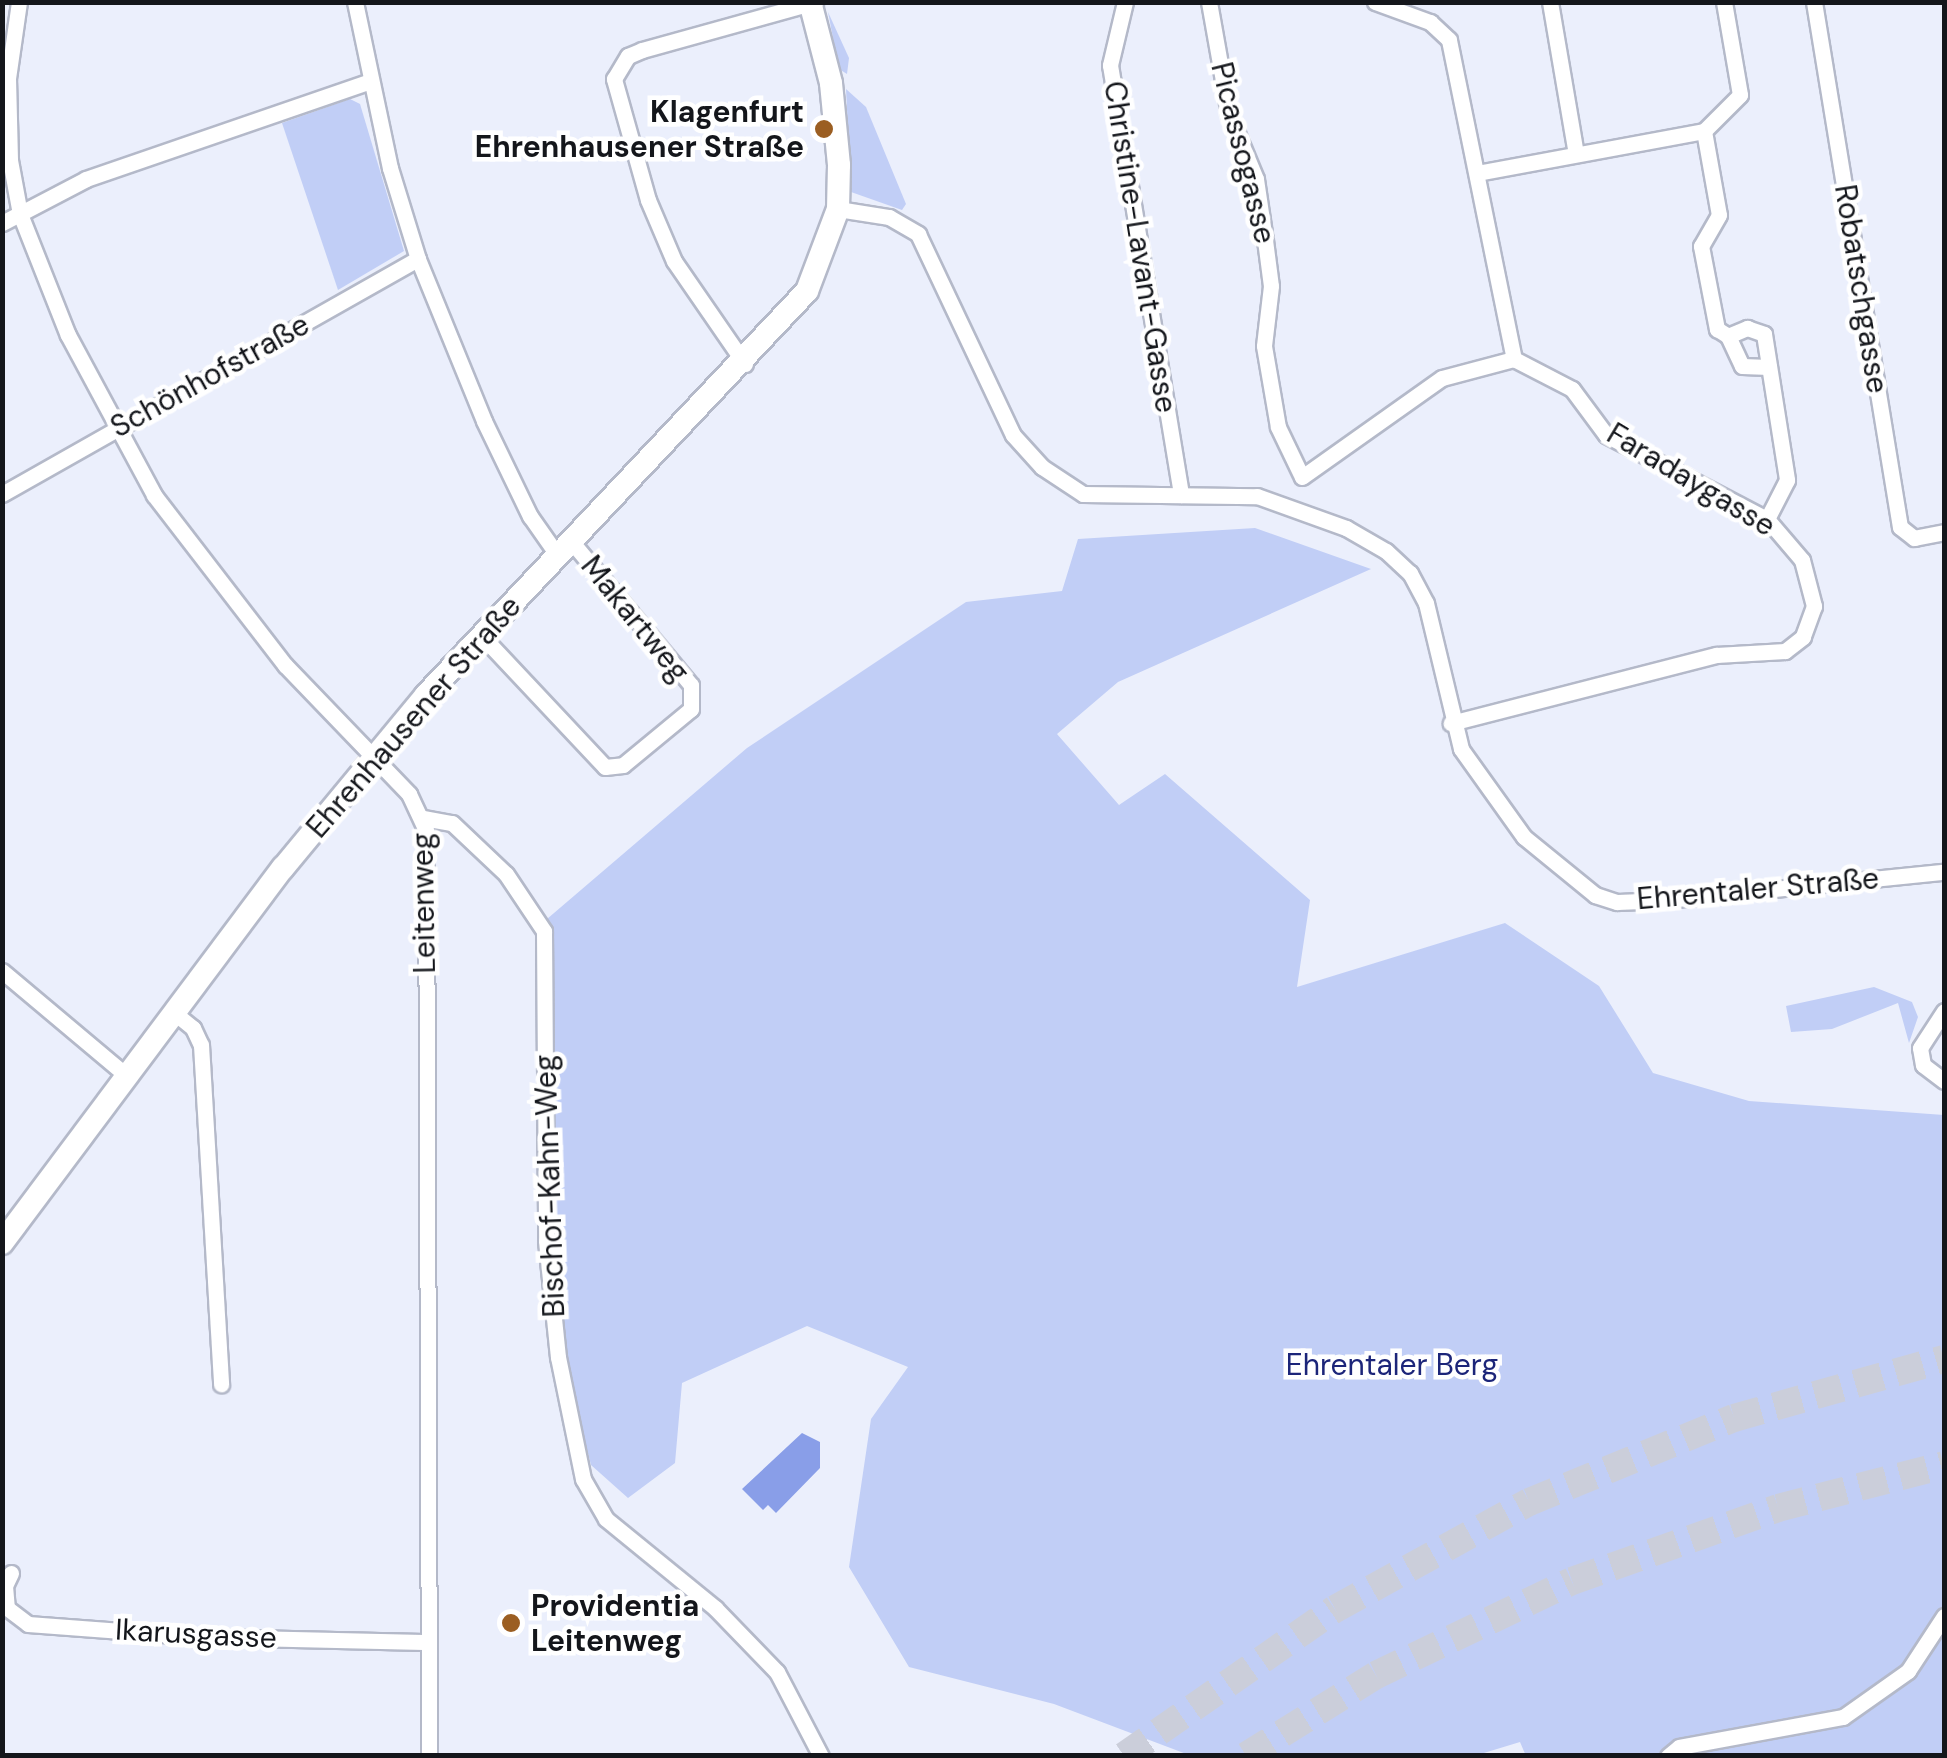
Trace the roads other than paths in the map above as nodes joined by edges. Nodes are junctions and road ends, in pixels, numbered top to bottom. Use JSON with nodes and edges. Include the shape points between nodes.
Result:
{"nodes":[{"id":1,"x":19,"y":2,"type":"edge"},
{"id":2,"x":355,"y":2,"type":"edge"},
{"id":3,"x":1125,"y":2,"type":"edge"},
{"id":4,"x":1209,"y":2,"type":"edge"},
{"id":5,"x":1374,"y":2,"type":"edge"},
{"id":6,"x":1550,"y":2,"type":"edge"},
{"id":7,"x":1724,"y":2,"type":"edge"},
{"id":8,"x":1814,"y":2,"type":"edge"},
{"id":9,"x":812,"y":3,"type":"edge"},
{"id":10,"x":370,"y":80,"type":"junction"},
{"id":11,"x":1704,"y":131,"type":"junction"},
{"id":12,"x":1576,"y":154,"type":"junction"},
{"id":13,"x":1476,"y":173,"type":"junction"},
{"id":14,"x":838,"y":209,"type":"junction"},
{"id":15,"x":20,"y":214,"type":"junction"},
{"id":16,"x":2,"y":224,"type":"edge"},
{"id":17,"x":418,"y":259,"type":"junction"},
{"id":18,"x":1728,"y":336,"type":"junction"},
{"id":19,"x":1514,"y":359,"type":"junction"},
{"id":20,"x":744,"y":364,"type":"junction"},
{"id":21,"x":1769,"y":367,"type":"junction"},
{"id":22,"x":116,"y":429,"type":"junction"},
{"id":23,"x":1302,"y":477,"type":"junction"},
{"id":24,"x":2,"y":494,"type":"edge"},
{"id":25,"x":1182,"y":495,"type":"junction"},
{"id":26,"x":1289,"y":505,"type":"junction"},
{"id":27,"x":1767,"y":520,"type":"junction"},
{"id":28,"x":1944,"y":532,"type":"edge"},
{"id":29,"x":565,"y":549,"type":"junction"},
{"id":30,"x":480,"y":635,"type":"junction"},
{"id":31,"x":1450,"y":723,"type":"junction"},
{"id":32,"x":376,"y":758,"type":"junction"},
{"id":33,"x":423,"y":818,"type":"junction"},
{"id":34,"x":1944,"y":872,"type":"edge"},
{"id":35,"x":2,"y":972,"type":"edge"},
{"id":36,"x":1944,"y":1011,"type":"edge"},
{"id":37,"x":172,"y":1012,"type":"junction"},
{"id":38,"x":126,"y":1074,"type":"junction"},
{"id":39,"x":1944,"y":1081,"type":"edge"},
{"id":40,"x":2,"y":1243,"type":"edge"},
{"id":41,"x":221,"y":1384,"type":"dead end"},
{"id":42,"x":11,"y":1573,"type":"dead end"},
{"id":43,"x":1944,"y":1616,"type":"edge"},
{"id":44,"x":427,"y":1642,"type":"junction"},
{"id":45,"x":429,"y":1756,"type":"edge"},
{"id":46,"x":822,"y":1756,"type":"edge"},
{"id":47,"x":1668,"y":1756,"type":"edge"}],
"edges":[{"from":1,"to":15,"type":"street","name":"Leitenweg","via":[[7,124]]},
{"from":2,"to":10,"type":"street"},
{"from":3,"to":25,"type":"street","name":"Christine-Lavant-Gasse","via":[[1110,65]]},
{"from":4,"to":23,"type":"street","name":"Picassogasse","via":[[1228,114],[1256,179],[1266,240],[1271,286],[1264,346],[1278,427]]},
{"from":5,"to":13,"type":"street","via":[[1430,22],[1449,40]]},
{"from":6,"to":12,"type":"street"},
{"from":7,"to":11,"type":"street","via":[[1740,95]]},
{"from":8,"to":28,"type":"street","name":"Robatschgasse","via":[[1900,527],[1914,538]]},
{"from":9,"to":14,"type":"street","via":[[834,98]]},
{"from":9,"to":20,"type":"street","via":[[642,50],[628,56],[614,79],[648,200],[674,261]]},
{"from":10,"to":15,"type":"street","via":[[86,180]]},
{"from":10,"to":17,"type":"street"},
{"from":11,"to":12,"type":"street"},
{"from":11,"to":18,"type":"street","via":[[1718,215],[1701,246],[1716,329]]},
{"from":12,"to":13,"type":"street"},
{"from":13,"to":19,"type":"street"},
{"from":14,"to":20,"type":"street","name":"Ehrenhausener Straße","via":[[807,291]]},
{"from":14,"to":25,"type":"street","name":"Ehrentaler Straße","via":[[889,217],[927,246],[1014,434],[1042,467],[1083,494]]},
{"from":15,"to":16,"type":"street"},
{"from":15,"to":22,"type":"street","name":"Leitenweg","via":[[68,335]]},
{"from":17,"to":22,"type":"street","name":"Schönhofstraße"},
{"from":17,"to":29,"type":"street","via":[[530,516]]},
{"from":18,"to":21,"type":"street","via":[[1742,366]]},
{"from":18,"to":21,"type":"street","via":[[1747,328],[1764,334]]},
{"from":19,"to":23,"type":"street","via":[[1442,378]]},
{"from":19,"to":27,"type":"street","name":"Faradaygasse","via":[[1572,388],[1606,435]]},
{"from":20,"to":29,"type":"street","name":"Ehrenhausener Straße"},
{"from":21,"to":27,"type":"street","via":[[1787,480]]},
{"from":22,"to":24,"type":"street","name":"Schönhofstraße"},
{"from":22,"to":32,"type":"street","name":"Leitenweg","via":[[154,495],[250,625]]},
{"from":23,"to":26,"type":"street"},
{"from":25,"to":26,"type":"street","name":"Ehrentaler Straße","via":[[1229,493]]},
{"from":26,"to":31,"type":"street","name":"Ehrentaler Straße","via":[[1346,528],[1410,573],[1436,633]]},
{"from":27,"to":31,"type":"street","name":"Faradaygasse","via":[[1788,540],[1810,580],[1810,626],[1796,645],[1770,655],[1716,655]]},
{"from":29,"to":30,"type":"street","name":"Ehrenhausener Straße"},
{"from":29,"to":30,"type":"street","name":"Makartweg","via":[[690,684],[691,710],[623,765],[606,767]]},
{"from":30,"to":32,"type":"street","name":"Ehrenhausener Straße"},
{"from":31,"to":34,"type":"street","name":"Ehrentaler Straße","via":[[1487,790],[1524,836],[1595,895],[1617,902]]},
{"from":32,"to":33,"type":"street","name":"Leitenweg"},
{"from":32,"to":37,"type":"street","name":"Ehrenhausener Straße"},
{"from":33,"to":44,"type":"street","name":"Leitenweg"},
{"from":33,"to":46,"type":"street","name":"Bischof-Kahn-Weg","via":[[452,824],[492,861],[544,931],[546,1240],[558,1357],[583,1479],[606,1519],[715,1608],[777,1672]]},
{"from":35,"to":38,"type":"street"},
{"from":36,"to":39,"type":"street","via":[[1920,1048],[1923,1065]]},
{"from":37,"to":38,"type":"street","name":"Ehrenhausener Straße"},
{"from":37,"to":41,"type":"street","via":[[194,1028],[201,1045]]},
{"from":38,"to":40,"type":"street","name":"Ehrenhausener Straße"},
{"from":42,"to":44,"type":"street","name":"Ikarusgasse","via":[[4,1586],[7,1608],[28,1624],[202,1638]]},
{"from":43,"to":47,"type":"street","via":[[1908,1671],[1843,1717],[1679,1747]]},
{"from":44,"to":45,"type":"street","name":"Leitenweg"}]}
